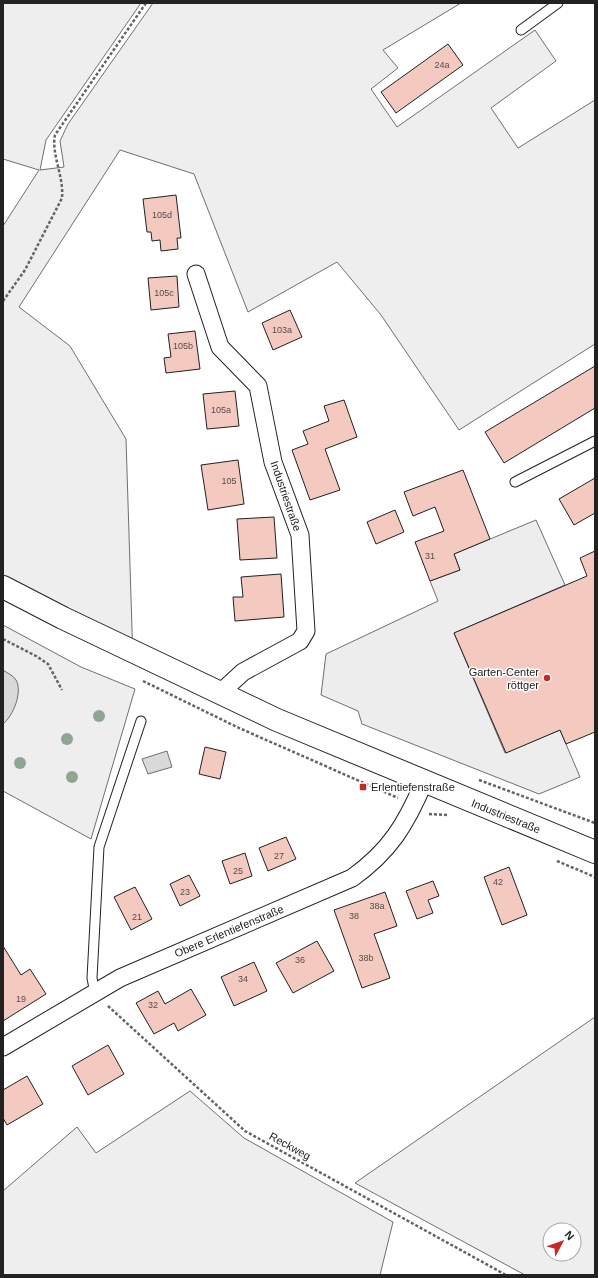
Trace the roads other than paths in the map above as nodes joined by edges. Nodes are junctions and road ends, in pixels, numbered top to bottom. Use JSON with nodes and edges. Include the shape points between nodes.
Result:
{"nodes":[{"id":1,"x":558,"y":3,"type":"edge"},
{"id":2,"x":521,"y":30,"type":"dead end"},
{"id":3,"x":196,"y":274,"type":"dead end"},
{"id":4,"x":595,"y":441,"type":"edge"},
{"id":5,"x":515,"y":482,"type":"dead end"},
{"id":6,"x":3,"y":586,"type":"edge"},
{"id":7,"x":220,"y":693,"type":"junction"},
{"id":8,"x":141,"y":721,"type":"dead end"},
{"id":9,"x":424,"y":782,"type":"junction"},
{"id":10,"x":595,"y":852,"type":"edge"},
{"id":11,"x":95,"y":994,"type":"junction"},
{"id":12,"x":3,"y":1047,"type":"edge"}],
"edges":[{"from":1,"to":2,"type":"lane"},
{"from":3,"to":7,"type":"street","name":"Industriestraße","via":[[220,348],[258,386],[274,462],[300,535],[306,631],[300,641],[243,672]]},
{"from":4,"to":5,"type":"lane"},
{"from":6,"to":7,"type":"street","name":"Industriestraße","via":[[63,618]]},
{"from":7,"to":9,"type":"street","name":"Industriestraße"},
{"from":8,"to":11,"type":"lane","via":[[99,847],[92,978]]},
{"from":9,"to":10,"type":"street","name":"Industriestraße"},
{"from":9,"to":11,"type":"street","name":"Obere Erlentiefenstraße","via":[[414,804],[386,849],[352,878],[120,978]]},
{"from":11,"to":12,"type":"street","name":"Obere Erlentiefenstraße"}]}
